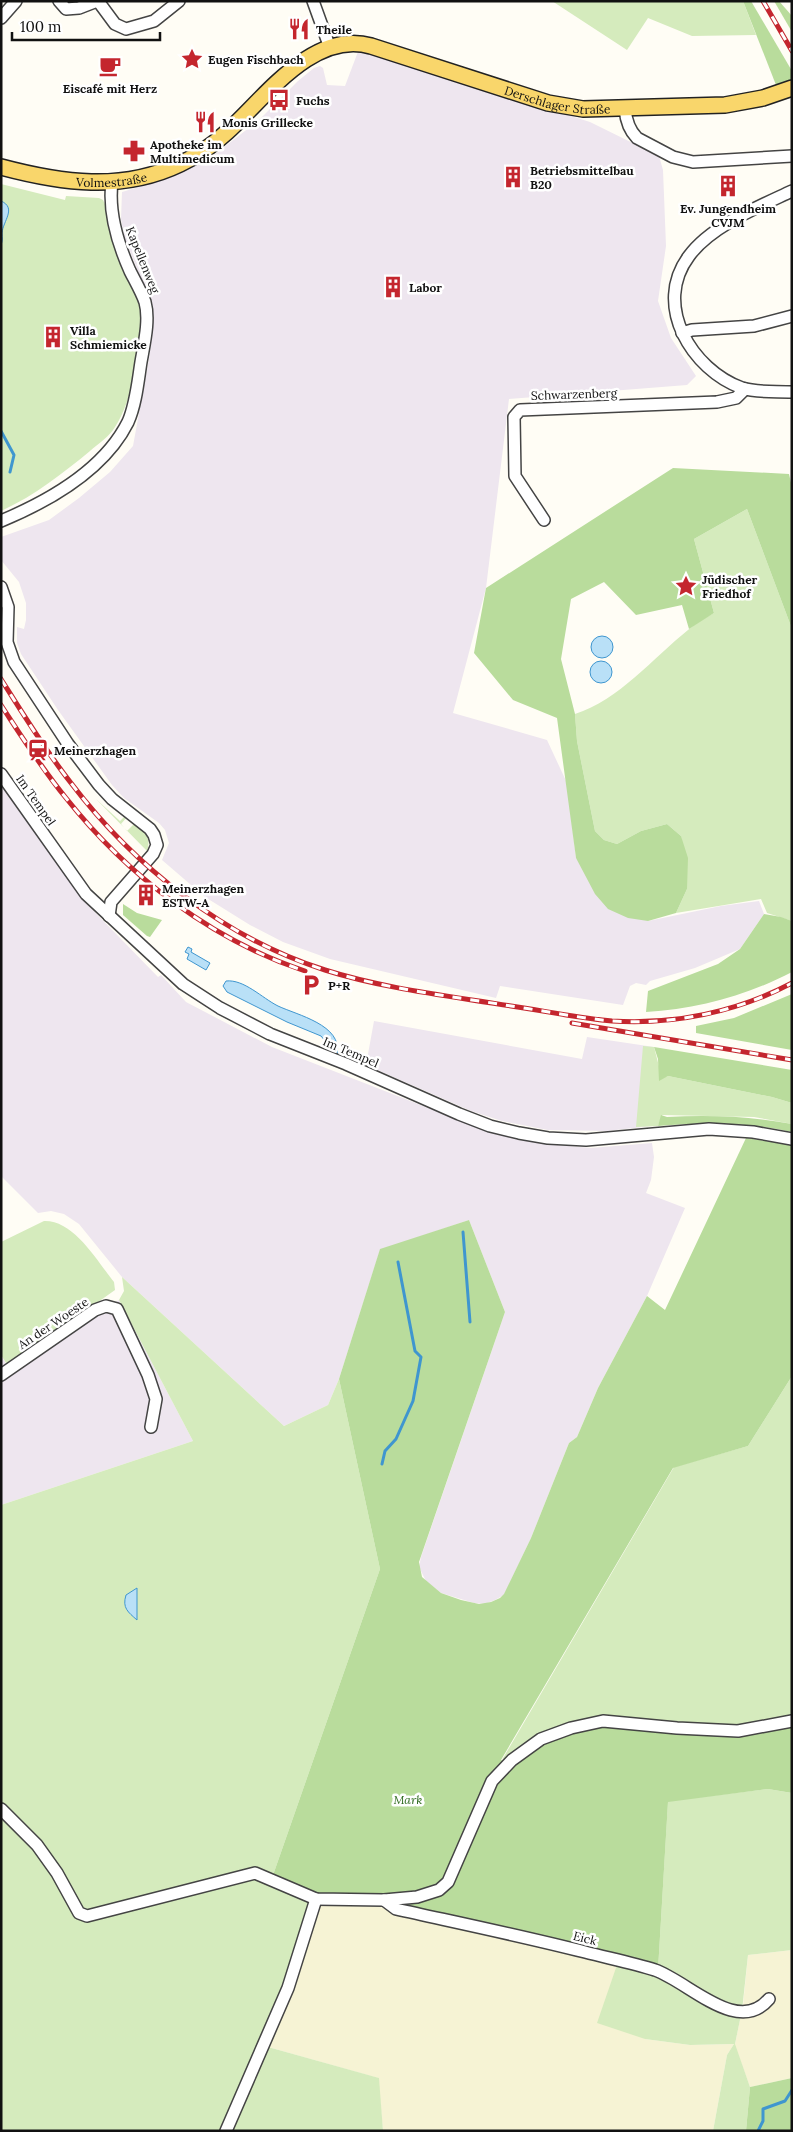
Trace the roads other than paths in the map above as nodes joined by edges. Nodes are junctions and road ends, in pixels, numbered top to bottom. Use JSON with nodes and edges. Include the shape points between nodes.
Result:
{"nodes":[{"id":1,"x":16,"y":1,"type":"edge"},
{"id":2,"x":59,"y":1,"type":"edge"},
{"id":3,"x":98,"y":1,"type":"edge"},
{"id":4,"x":179,"y":1,"type":"edge"},
{"id":5,"x":313,"y":1,"type":"edge"},
{"id":6,"x":1,"y":18,"type":"edge"},
{"id":7,"x":330,"y":48,"type":"junction"},
{"id":8,"x":792,"y":88,"type":"edge"},
{"id":9,"x":624,"y":109,"type":"junction"},
{"id":10,"x":792,"y":156,"type":"edge"},
{"id":11,"x":1,"y":167,"type":"edge"},
{"id":12,"x":112,"y":182,"type":"junction"},
{"id":13,"x":792,"y":191,"type":"edge"},
{"id":14,"x":792,"y":316,"type":"edge"},
{"id":15,"x":682,"y":333,"type":"junction"},
{"id":16,"x":745,"y":389,"type":"junction"},
{"id":17,"x":792,"y":392,"type":"edge"},
{"id":18,"x":544,"y":520,"type":"dead end"},
{"id":19,"x":1,"y":521,"type":"edge"},
{"id":20,"x":1,"y":587,"type":"edge"},
{"id":21,"x":1,"y":774,"type":"edge"},
{"id":22,"x":109,"y":916,"type":"junction"},
{"id":23,"x":792,"y":1139,"type":"edge"},
{"id":24,"x":1,"y":1375,"type":"edge"},
{"id":25,"x":151,"y":1427,"type":"dead end"},
{"id":26,"x":792,"y":1721,"type":"edge"},
{"id":27,"x":1,"y":1809,"type":"edge"},
{"id":28,"x":316,"y":1899,"type":"junction"},
{"id":29,"x":384,"y":1900,"type":"junction"},
{"id":30,"x":769,"y":1999,"type":"dead end"},
{"id":31,"x":226,"y":2131,"type":"edge"}],
"edges":[{"from":1,"to":6,"type":"street"},
{"from":2,"to":3,"type":"street","via":[[66,10]]},
{"from":3,"to":4,"type":"street","via":[[115,24],[126,29],[154,21]]},
{"from":5,"to":7,"type":"street"},
{"from":7,"to":9,"type":"main road","name":"Derschlager Straße","via":[[366,45],[548,103],[583,109]]},
{"from":7,"to":12,"type":"main road","name":"Volmestraße","via":[[297,65],[226,134],[195,156],[147,176]]},
{"from":8,"to":9,"type":"main road","name":"Derschlager Straße","via":[[734,104]]},
{"from":9,"to":10,"type":"street","via":[[631,132],[637,138],[683,160]]},
{"from":11,"to":12,"type":"main road","name":"Volmestraße","via":[[58,180]]},
{"from":12,"to":19,"type":"street","name":"Kapellenweg","via":[[118,240],[143,297],[146,312],[143,352],[131,413],[119,436],[87,470],[49,498]]},
{"from":13,"to":15,"type":"street","via":[[735,220],[690,254],[678,276],[675,291],[677,319]]},
{"from":14,"to":15,"type":"street","via":[[754,326]]},
{"from":15,"to":16,"type":"street","via":[[707,367]]},
{"from":16,"to":17,"type":"street"},
{"from":16,"to":18,"type":"street","name":"Schwarzenberg","via":[[736,398],[717,402],[520,410],[514,417],[514,471]]},
{"from":20,"to":22,"type":"street","via":[[8,607],[7,642],[14,662],[85,766],[112,799],[144,824],[156,840],[153,854],[111,902]]},
{"from":21,"to":22,"type":"street","name":"Im Tempel","via":[[86,894]]},
{"from":22,"to":23,"type":"street","name":"Im Tempel","via":[[182,984],[220,1008],[270,1034],[490,1126],[548,1138],[610,1139],[717,1130]]},
{"from":24,"to":25,"type":"street","name":"An der Woeste","via":[[95,1310],[106,1306],[117,1309],[156,1399]]},
{"from":26,"to":29,"type":"street","via":[[738,1730],[603,1721],[541,1739],[512,1760],[492,1781],[448,1882],[428,1895]]},
{"from":27,"to":28,"type":"street","via":[[37,1845],[82,1915],[135,1905],[255,1873]]},
{"from":28,"to":29,"type":"street"},
{"from":28,"to":31,"type":"street","via":[[288,1988]]},
{"from":29,"to":30,"type":"street","name":"Eick","via":[[396,1909],[656,1971],[729,2010],[754,2012]]}]}
